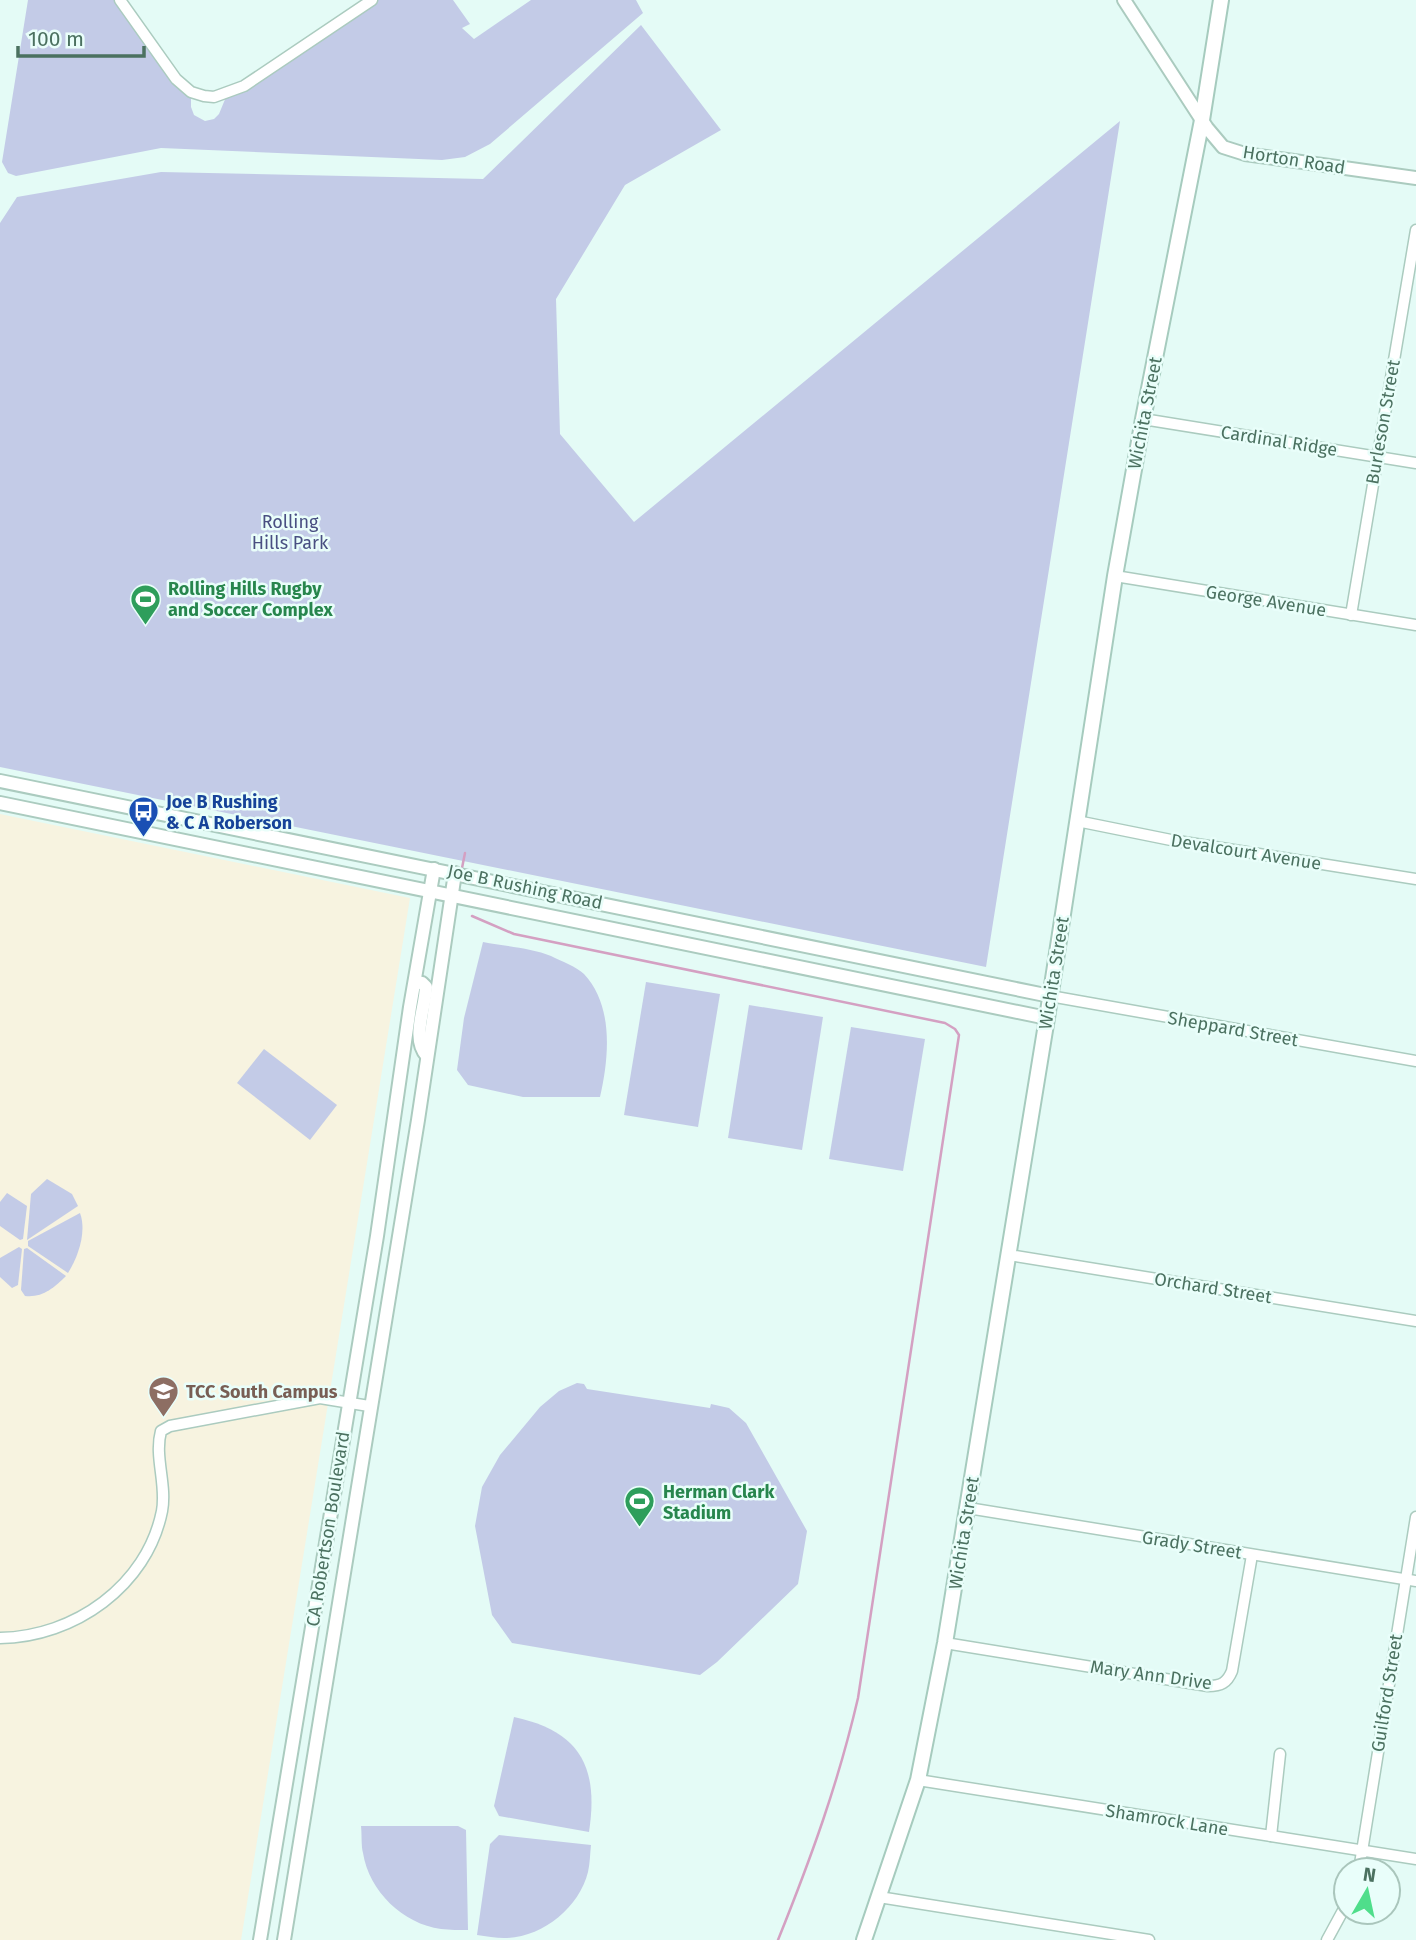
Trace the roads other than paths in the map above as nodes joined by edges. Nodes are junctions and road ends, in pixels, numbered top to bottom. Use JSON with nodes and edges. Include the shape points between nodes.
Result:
{"nodes":[{"id":1,"x":120,"y":0,"type":"edge"},
{"id":2,"x":372,"y":0,"type":"edge"},
{"id":3,"x":1124,"y":0,"type":"edge"},
{"id":4,"x":1221,"y":0,"type":"edge"},
{"id":5,"x":1202,"y":120,"type":"junction"},
{"id":6,"x":1416,"y":178,"type":"edge"},
{"id":7,"x":1416,"y":230,"type":"edge"},
{"id":8,"x":1143,"y":419,"type":"junction"},
{"id":9,"x":1377,"y":457,"type":"junction"},
{"id":10,"x":1416,"y":463,"type":"edge"},
{"id":11,"x":1115,"y":576,"type":"junction"},
{"id":12,"x":1351,"y":615,"type":"junction"},
{"id":13,"x":1416,"y":625,"type":"edge"},
{"id":14,"x":2,"y":781,"type":"edge"},
{"id":15,"x":0,"y":803,"type":"edge"},
{"id":16,"x":170,"y":816,"type":"junction"},
{"id":17,"x":1077,"y":821,"type":"junction"},
{"id":18,"x":165,"y":837,"type":"junction"},
{"id":19,"x":434,"y":869,"type":"junction"},
{"id":20,"x":455,"y":873,"type":"junction"},
{"id":21,"x":1416,"y":878,"type":"edge"},
{"id":22,"x":430,"y":892,"type":"junction"},
{"id":23,"x":451,"y":896,"type":"junction"},
{"id":24,"x":415,"y":982,"type":"junction"},
{"id":25,"x":1050,"y":996,"type":"junction"},
{"id":26,"x":1047,"y":1018,"type":"junction"},
{"id":27,"x":427,"y":1056,"type":"junction"},
{"id":28,"x":1416,"y":1061,"type":"edge"},
{"id":29,"x":394,"y":1117,"type":"junction"},
{"id":30,"x":418,"y":1120,"type":"junction"},
{"id":31,"x":377,"y":1236,"type":"junction"},
{"id":32,"x":397,"y":1239,"type":"junction"},
{"id":33,"x":1009,"y":1255,"type":"junction"},
{"id":34,"x":1416,"y":1321,"type":"edge"},
{"id":35,"x":349,"y":1402,"type":"junction"},
{"id":36,"x":369,"y":1406,"type":"junction"},
{"id":37,"x":968,"y":1508,"type":"junction"},
{"id":38,"x":1416,"y":1517,"type":"edge"},
{"id":39,"x":1252,"y":1555,"type":"junction"},
{"id":40,"x":1411,"y":1580,"type":"edge"},
{"id":41,"x":0,"y":1638,"type":"edge"},
{"id":42,"x":945,"y":1643,"type":"junction"},
{"id":43,"x":303,"y":1678,"type":"junction"},
{"id":44,"x":326,"y":1681,"type":"junction"},
{"id":45,"x":1280,"y":1754,"type":"dead end"},
{"id":46,"x":918,"y":1780,"type":"junction"},
{"id":47,"x":1271,"y":1836,"type":"junction"},
{"id":48,"x":274,"y":1849,"type":"junction"},
{"id":49,"x":1363,"y":1850,"type":"junction"},
{"id":50,"x":298,"y":1851,"type":"junction"},
{"id":51,"x":1362,"y":1856,"type":"edge"},
{"id":52,"x":1416,"y":1859,"type":"edge"},
{"id":53,"x":879,"y":1897,"type":"junction"},
{"id":54,"x":1085,"y":1935,"type":"edge"},
{"id":55,"x":260,"y":1940,"type":"edge"},
{"id":56,"x":284,"y":1940,"type":"edge"},
{"id":57,"x":864,"y":1940,"type":"edge"},
{"id":58,"x":1149,"y":1940,"type":"edge"}],
"edges":[{"from":1,"to":2,"type":"street","via":[[176,79],[191,92],[214,97],[244,86]]},
{"from":3,"to":5,"type":"street","name":"Horton Road"},
{"from":4,"to":5,"type":"main road","name":"Wichita Street"},
{"from":5,"to":6,"type":"street","name":"Horton Road","via":[[1217,142],[1231,150]]},
{"from":5,"to":8,"type":"main road","name":"Wichita Street"},
{"from":7,"to":9,"type":"street","name":"Burleson Street"},
{"from":8,"to":9,"type":"street","name":"Cardinal Ridge"},
{"from":8,"to":11,"type":"main road","name":"Wichita Street"},
{"from":9,"to":10,"type":"street","name":"Cardinal Ridge"},
{"from":9,"to":12,"type":"street","name":"Burleson Street"},
{"from":11,"to":12,"type":"street","name":"George Avenue"},
{"from":11,"to":17,"type":"main road","name":"Wichita Street"},
{"from":12,"to":13,"type":"street","name":"George Avenue"},
{"from":14,"to":15,"type":"street"},
{"from":14,"to":16,"type":"street","name":"Joe B Rushing Road"},
{"from":15,"to":18,"type":"street","name":"Joe B Rushing Road"},
{"from":16,"to":18,"type":"street"},
{"from":16,"to":19,"type":"street","name":"Joe B Rushing Road"},
{"from":17,"to":21,"type":"street","name":"Devalcourt Avenue"},
{"from":17,"to":25,"type":"main road","name":"Wichita Street"},
{"from":18,"to":22,"type":"street","name":"Joe B Rushing Road"},
{"from":19,"to":20,"type":"street","name":"Joe B Rushing Road"},
{"from":19,"to":22,"type":"street","name":"CA Robertson Boulevard"},
{"from":20,"to":23,"type":"street","name":"CA Robertson Boulevard"},
{"from":20,"to":25,"type":"street","name":"Joe B Rushing Road"},
{"from":22,"to":23,"type":"street","name":"Joe B Rushing Road"},
{"from":22,"to":24,"type":"street","name":"CA Robertson Boulevard"},
{"from":23,"to":26,"type":"street","name":"Joe B Rushing Road"},
{"from":23,"to":27,"type":"street","name":"CA Robertson Boulevard"},
{"from":24,"to":27,"type":"street","via":[[426,987],[418,1040]]},
{"from":24,"to":29,"type":"street","name":"CA Robertson Boulevard"},
{"from":25,"to":26,"type":"main road","name":"Wichita Street"},
{"from":25,"to":28,"type":"street","name":"Sheppard Street"},
{"from":26,"to":33,"type":"main road","name":"Wichita Street"},
{"from":27,"to":30,"type":"street","name":"CA Robertson Boulevard"},
{"from":29,"to":30,"type":"street"},
{"from":29,"to":31,"type":"street","name":"CA Robertson Boulevard"},
{"from":30,"to":32,"type":"street","name":"CA Robertson Boulevard"},
{"from":31,"to":32,"type":"street"},
{"from":31,"to":35,"type":"street","name":"CA Robertson Boulevard"},
{"from":32,"to":36,"type":"street","name":"CA Robertson Boulevard"},
{"from":33,"to":34,"type":"street","name":"Orchard Street"},
{"from":33,"to":37,"type":"main road","name":"Wichita Street"},
{"from":35,"to":36,"type":"street"},
{"from":35,"to":41,"type":"street","via":[[320,1398],[161,1431],[162,1511],[153,1540],[135,1571],[107,1600],[75,1620],[33,1634]]},
{"from":35,"to":43,"type":"street","name":"CA Robertson Boulevard"},
{"from":36,"to":44,"type":"street","name":"CA Robertson Boulevard"},
{"from":37,"to":39,"type":"street","name":"Grady Street"},
{"from":37,"to":42,"type":"main road","name":"Wichita Street"},
{"from":38,"to":40,"type":"street","name":"Guilford Street"},
{"from":39,"to":40,"type":"street","name":"Grady Street"},
{"from":39,"to":42,"type":"street","name":"Mary Ann Drive","via":[[1232,1671],[1220,1686]]},
{"from":40,"to":49,"type":"street","name":"Guilford Street"},
{"from":42,"to":46,"type":"main road","name":"Wichita Street"},
{"from":43,"to":44,"type":"street"},
{"from":43,"to":48,"type":"street","name":"CA Robertson Boulevard"},
{"from":44,"to":50,"type":"street","name":"CA Robertson Boulevard"},
{"from":45,"to":47,"type":"street"},
{"from":46,"to":47,"type":"street","name":"Shamrock Lane"},
{"from":46,"to":53,"type":"main road","name":"Wichita Street"},
{"from":47,"to":49,"type":"street","name":"Shamrock Lane"},
{"from":48,"to":50,"type":"street"},
{"from":48,"to":55,"type":"street","name":"CA Robertson Boulevard"},
{"from":49,"to":51,"type":"street","name":"Guilford Street"},
{"from":49,"to":52,"type":"street","name":"Shamrock Lane"},
{"from":50,"to":56,"type":"street","name":"CA Robertson Boulevard"},
{"from":53,"to":54,"type":"street"},
{"from":53,"to":57,"type":"main road","name":"Wichita Street"},
{"from":54,"to":58,"type":"street"}]}
